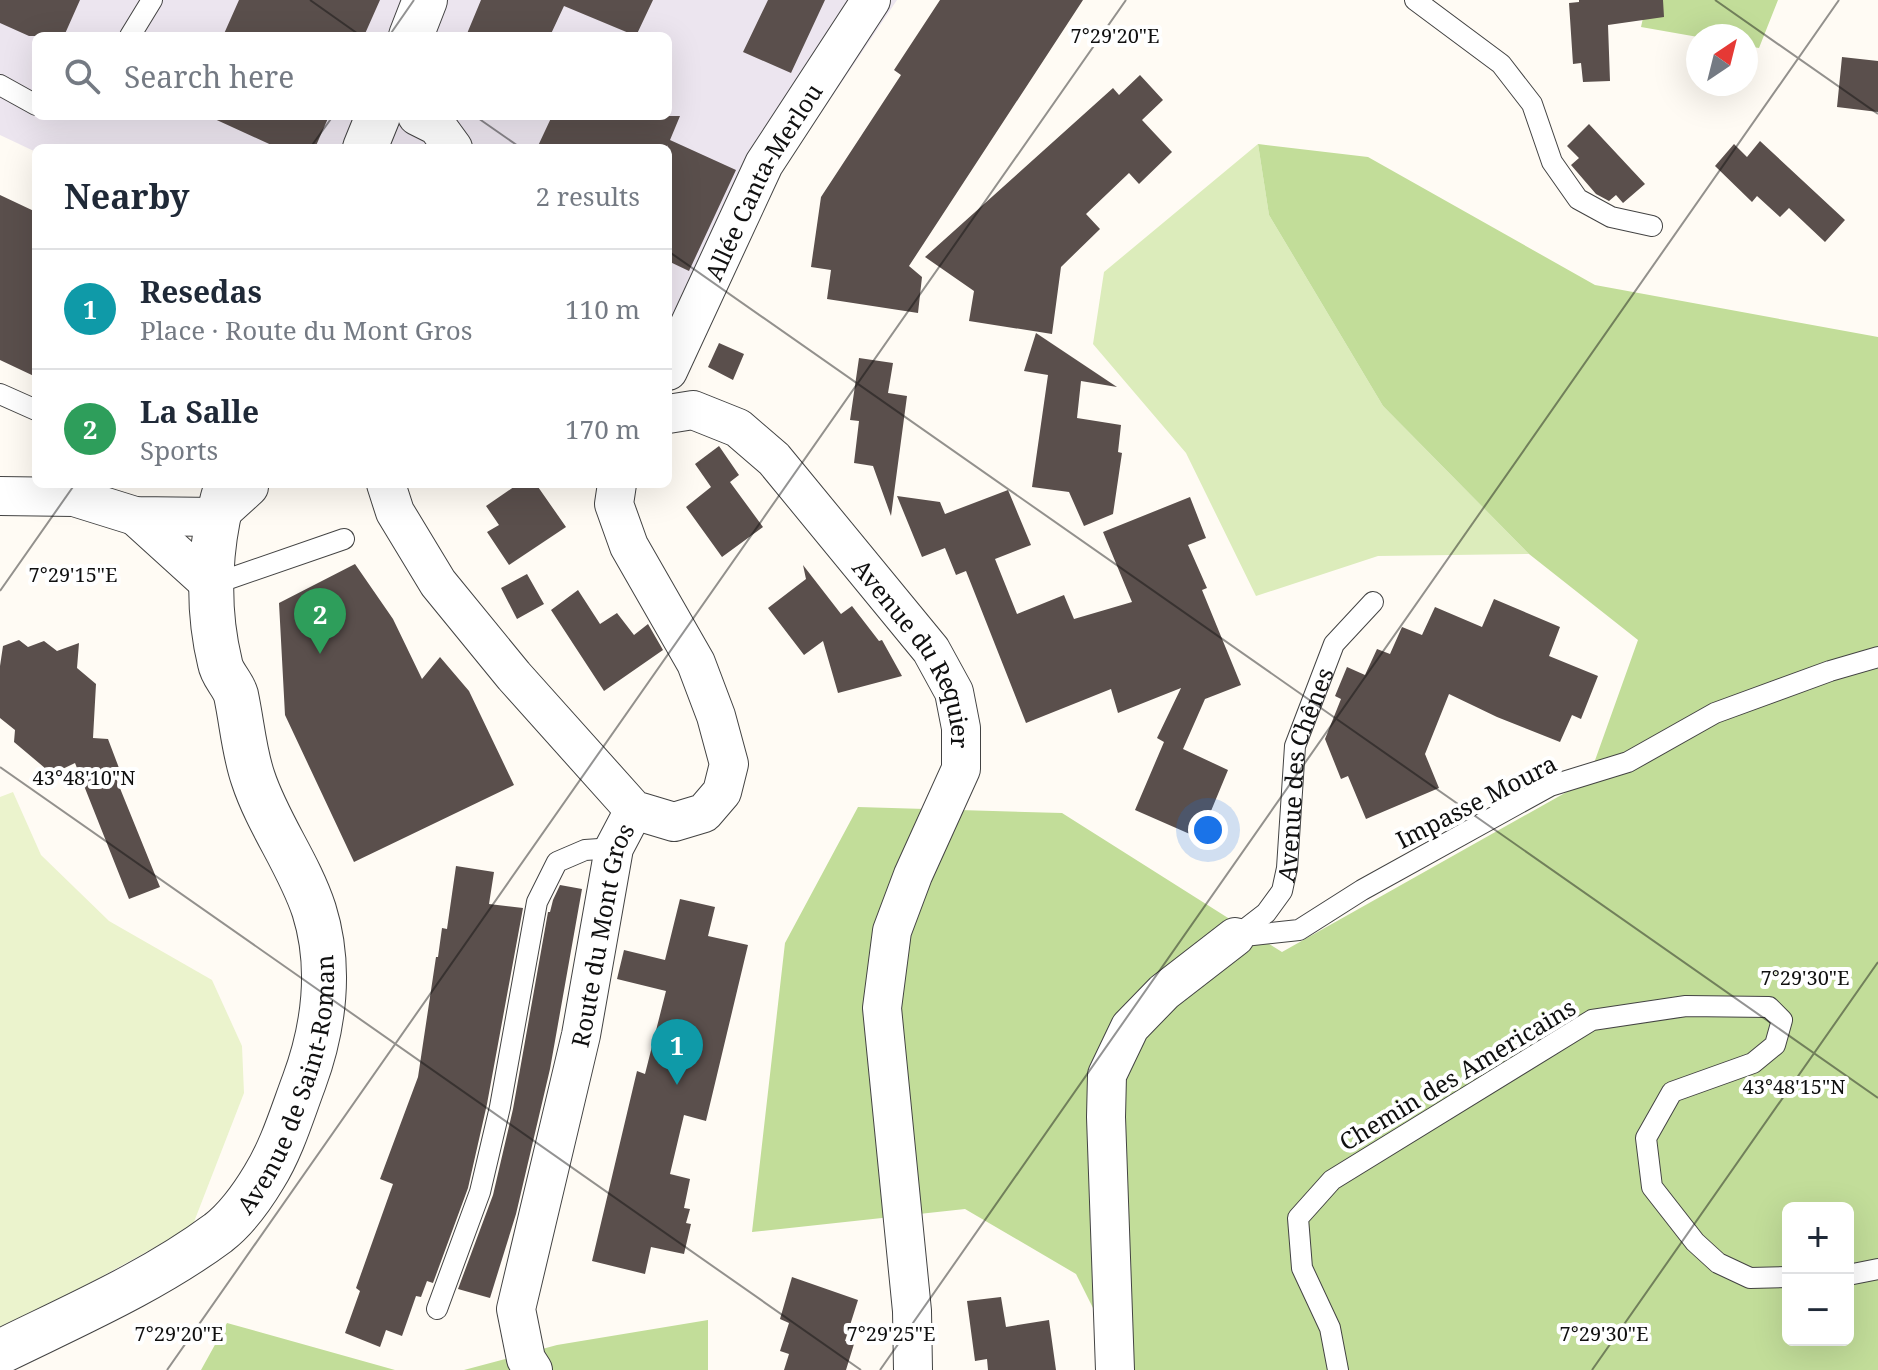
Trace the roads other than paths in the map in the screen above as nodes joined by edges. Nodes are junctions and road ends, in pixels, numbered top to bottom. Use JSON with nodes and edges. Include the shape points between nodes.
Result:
{"nodes":[{"id":1,"x":152,"y":0,"type":"edge"},
{"id":2,"x":425,"y":0,"type":"edge"},
{"id":3,"x":871,"y":0,"type":"edge"},
{"id":4,"x":1415,"y":0,"type":"edge"},
{"id":5,"x":132,"y":32,"type":"edge"},
{"id":6,"x":413,"y":32,"type":"edge"},
{"id":7,"x":0,"y":85,"type":"edge"},
{"id":8,"x":32,"y":103,"type":"edge"},
{"id":9,"x":376,"y":120,"type":"edge"},
{"id":10,"x":425,"y":120,"type":"edge"},
{"id":11,"x":367,"y":144,"type":"edge"},
{"id":12,"x":450,"y":144,"type":"edge"},
{"id":13,"x":1652,"y":226,"type":"dead end"},
{"id":14,"x":672,"y":362,"type":"edge"},
{"id":15,"x":0,"y":394,"type":"edge"},
{"id":16,"x":32,"y":408,"type":"edge"},
{"id":17,"x":672,"y":413,"type":"edge"},
{"id":18,"x":387,"y":488,"type":"edge"},
{"id":19,"x":616,"y":488,"type":"edge"},
{"id":20,"x":235,"y":493,"type":"edge"},
{"id":21,"x":0,"y":496,"type":"edge"},
{"id":22,"x":135,"y":516,"type":"junction"},
{"id":23,"x":344,"y":539,"type":"dead end"},
{"id":24,"x":226,"y":580,"type":"junction"},
{"id":25,"x":1373,"y":602,"type":"dead end"},
{"id":26,"x":1878,"y":657,"type":"edge"},
{"id":27,"x":634,"y":810,"type":"junction"},
{"id":28,"x":614,"y":848,"type":"junction"},
{"id":29,"x":1235,"y":937,"type":"junction"},
{"id":30,"x":1878,"y":1269,"type":"edge"},
{"id":31,"x":1853,"y":1274,"type":"edge"},
{"id":32,"x":1782,"y":1277,"type":"edge"},
{"id":33,"x":437,"y":1309,"type":"dead end"},
{"id":34,"x":0,"y":1352,"type":"edge"},
{"id":35,"x":533,"y":1370,"type":"edge"},
{"id":36,"x":913,"y":1370,"type":"edge"},
{"id":37,"x":1115,"y":1370,"type":"edge"},
{"id":38,"x":1338,"y":1370,"type":"edge"}],
"edges":[{"from":1,"to":5,"type":"lane"},
{"from":2,"to":6,"type":"street"},
{"from":3,"to":14,"type":"street","name":"Allée Canta-Merlou","via":[[764,164]]},
{"from":4,"to":13,"type":"lane","via":[[1501,64],[1532,104],[1552,162],[1578,199],[1611,217]]},
{"from":7,"to":8,"type":"lane"},
{"from":9,"to":11,"type":"street"},
{"from":10,"to":12,"type":"street"},
{"from":15,"to":16,"type":"lane"},
{"from":17,"to":36,"type":"street","name":"Avenue du Requier","via":[[693,410],[738,428],[774,459],[931,650],[954,692],[961,769],[892,931],[882,1008],[912,1311]]},
{"from":18,"to":27,"type":"street","name":"Route du Mont Gros","via":[[395,512],[438,583]]},
{"from":19,"to":27,"type":"street","via":[[614,504],[629,546],[696,663],[729,764],[722,792],[704,813],[674,822]]},
{"from":20,"to":22,"type":"street"},
{"from":20,"to":24,"type":"street","name":"Avenue de Saint-Roman"},
{"from":21,"to":22,"type":"street","via":[[74,497]]},
{"from":22,"to":24,"type":"street"},
{"from":23,"to":24,"type":"lane"},
{"from":24,"to":34,"type":"street","name":"Avenue de Saint-Roman","via":[[220,667],[235,690],[253,778],[301,879],[322,947],[324,1003],[313,1056],[264,1178],[220,1231],[166,1266]]},
{"from":25,"to":29,"type":"lane","name":"Avenue des Chênes","via":[[1334,644],[1295,746],[1282,891],[1266,913]]},
{"from":26,"to":29,"type":"lane","name":"Impasse Moura","via":[[1715,713],[1628,762],[1550,786],[1299,930]]},
{"from":27,"to":28,"type":"street","name":"Route du Mont Gros"},
{"from":28,"to":33,"type":"lane","via":[[585,850],[557,862],[537,902],[480,1192]]},
{"from":28,"to":35,"type":"street","name":"Route du Mont Gros","via":[[581,1035],[516,1309]]},
{"from":29,"to":37,"type":"street","name":"Avenue des Chênes","via":[[1164,992],[1130,1027],[1107,1075]]},
{"from":30,"to":31,"type":"lane"},
{"from":32,"to":38,"type":"lane","name":"Chemin des Americains","via":[[1750,1278],[1718,1263],[1695,1242],[1652,1187],[1646,1138],[1672,1092],[1753,1063],[1775,1045],[1782,1020],[1769,1007],[1700,1006],[1592,1020],[1332,1180],[1298,1218],[1302,1268],[1330,1328]]}]}
